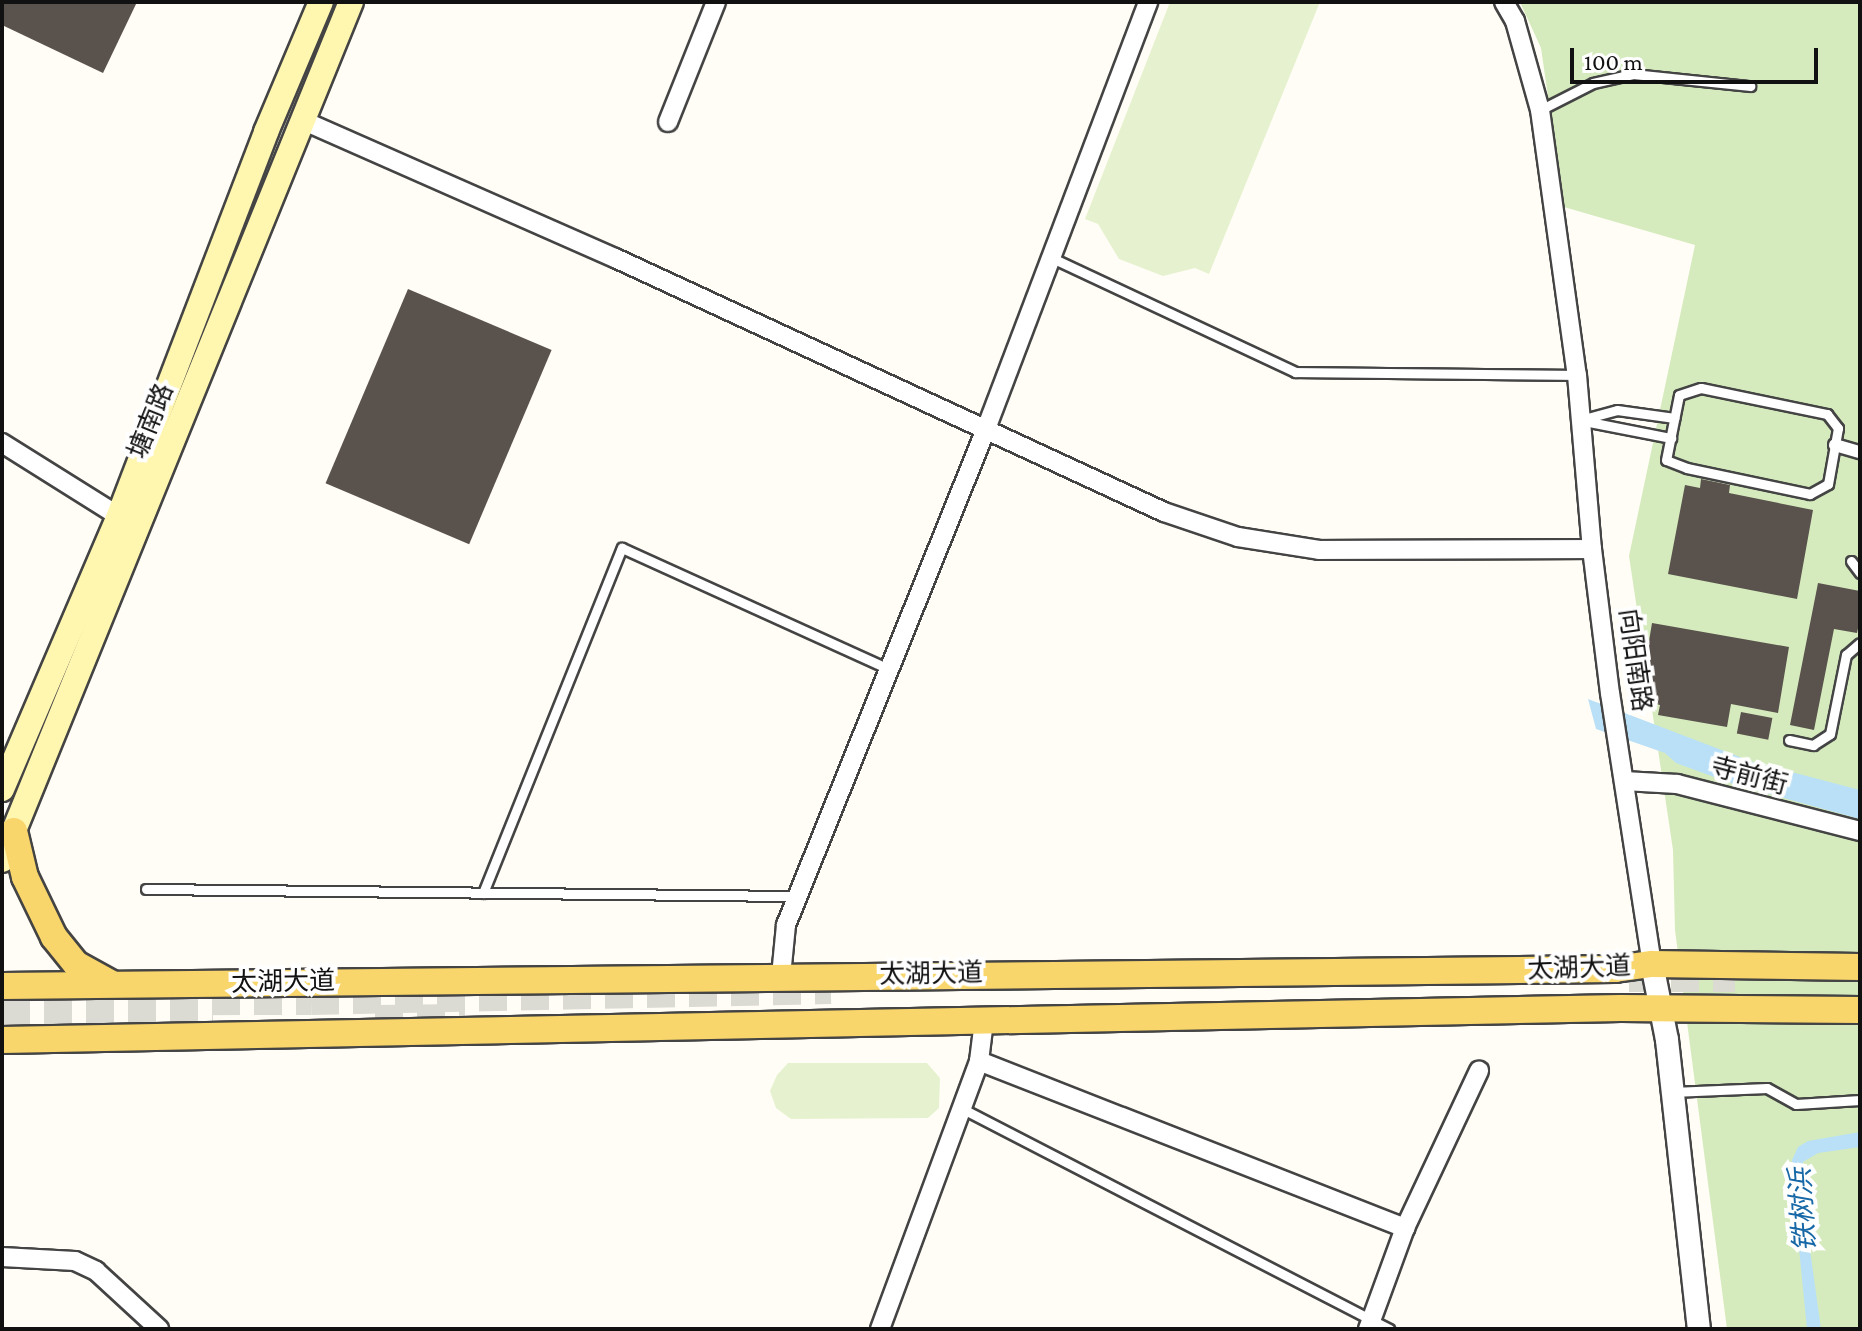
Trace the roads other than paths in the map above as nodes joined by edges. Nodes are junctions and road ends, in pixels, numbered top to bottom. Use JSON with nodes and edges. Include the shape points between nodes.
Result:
{"nodes":[{"id":1,"x":321,"y":2,"type":"edge"},
{"id":2,"x":351,"y":2,"type":"edge"},
{"id":3,"x":716,"y":2,"type":"edge"},
{"id":4,"x":1148,"y":2,"type":"edge"},
{"id":5,"x":1504,"y":2,"type":"edge"},
{"id":6,"x":1750,"y":86,"type":"dead end"},
{"id":7,"x":1540,"y":110,"type":"junction"},
{"id":8,"x":304,"y":121,"type":"junction"},
{"id":9,"x":668,"y":122,"type":"dead end"},
{"id":10,"x":1049,"y":256,"type":"junction"},
{"id":11,"x":1577,"y":375,"type":"junction"},
{"id":12,"x":1674,"y":418,"type":"junction"},
{"id":13,"x":1580,"y":420,"type":"junction"},
{"id":14,"x":986,"y":429,"type":"junction"},
{"id":15,"x":1671,"y":438,"type":"junction"},
{"id":16,"x":2,"y":443,"type":"edge"},
{"id":17,"x":1835,"y":445,"type":"junction"},
{"id":18,"x":1860,"y":452,"type":"edge"},
{"id":19,"x":128,"y":522,"type":"junction"},
{"id":20,"x":1592,"y":549,"type":"junction"},
{"id":21,"x":1851,"y":561,"type":"dead end"},
{"id":22,"x":1860,"y":573,"type":"edge"},
{"id":23,"x":1860,"y":643,"type":"edge"},
{"id":24,"x":889,"y":669,"type":"junction"},
{"id":25,"x":1789,"y":740,"type":"dead end"},
{"id":26,"x":1623,"y":774,"type":"junction"},
{"id":27,"x":2,"y":789,"type":"edge"},
{"id":28,"x":14,"y":831,"type":"junction"},
{"id":29,"x":1860,"y":831,"type":"edge"},
{"id":30,"x":2,"y":860,"type":"edge"},
{"id":31,"x":146,"y":889,"type":"dead end"},
{"id":32,"x":483,"y":893,"type":"junction"},
{"id":33,"x":797,"y":896,"type":"junction"},
{"id":34,"x":1652,"y":964,"type":"junction"},
{"id":35,"x":1860,"y":967,"type":"edge"},
{"id":36,"x":781,"y":976,"type":"junction"},
{"id":37,"x":112,"y":984,"type":"junction"},
{"id":38,"x":2,"y":986,"type":"edge"},
{"id":39,"x":1659,"y":1007,"type":"junction"},
{"id":40,"x":1860,"y":1010,"type":"edge"},
{"id":41,"x":984,"y":1021,"type":"junction"},
{"id":42,"x":3,"y":1041,"type":"edge"},
{"id":43,"x":979,"y":1061,"type":"junction"},
{"id":44,"x":1479,"y":1071,"type":"dead end"},
{"id":45,"x":1672,"y":1092,"type":"junction"},
{"id":46,"x":1860,"y":1100,"type":"edge"},
{"id":47,"x":961,"y":1108,"type":"junction"},
{"id":48,"x":1405,"y":1228,"type":"junction"},
{"id":49,"x":2,"y":1257,"type":"edge"},
{"id":50,"x":1370,"y":1325,"type":"edge"},
{"id":51,"x":159,"y":1329,"type":"edge"},
{"id":52,"x":880,"y":1329,"type":"edge"},
{"id":53,"x":1389,"y":1329,"type":"edge"},
{"id":54,"x":1699,"y":1329,"type":"edge"}],
"edges":[{"from":1,"to":19,"type":"main road","name":"塘南路","via":[[266,132]]},
{"from":2,"to":8,"type":"main road","name":"塘南路"},
{"from":3,"to":9,"type":"street"},
{"from":4,"to":10,"type":"street"},
{"from":5,"to":7,"type":"street","name":"向阳南路","via":[[1515,21]]},
{"from":6,"to":7,"type":"lane","via":[[1633,74],[1593,83]]},
{"from":7,"to":11,"type":"street","name":"向阳南路"},
{"from":8,"to":14,"type":"street"},
{"from":8,"to":19,"type":"main road","name":"塘南路"},
{"from":10,"to":11,"type":"lane","via":[[1295,372]]},
{"from":10,"to":14,"type":"street"},
{"from":11,"to":13,"type":"street","name":"向阳南路"},
{"from":12,"to":13,"type":"lane","via":[[1617,410]]},
{"from":12,"to":15,"type":"lane"},
{"from":12,"to":17,"type":"lane","via":[[1679,395],[1701,388],[1827,414],[1838,428]]},
{"from":13,"to":15,"type":"lane"},
{"from":13,"to":20,"type":"street","name":"向阳南路"},
{"from":14,"to":20,"type":"street","via":[[1164,512],[1238,537],[1319,550]]},
{"from":14,"to":24,"type":"street"},
{"from":15,"to":17,"type":"lane","via":[[1666,460],[1810,494],[1828,484]]},
{"from":16,"to":19,"type":"street"},
{"from":17,"to":18,"type":"street"},
{"from":19,"to":27,"type":"main road","name":"塘南路"},
{"from":19,"to":28,"type":"main road","name":"塘南路"},
{"from":20,"to":26,"type":"street","name":"向阳南路"},
{"from":21,"to":22,"type":"lane"},
{"from":23,"to":25,"type":"lane","via":[[1846,655],[1830,734],[1813,745]]},
{"from":24,"to":32,"type":"lane","via":[[622,548]]},
{"from":24,"to":33,"type":"street"},
{"from":26,"to":29,"type":"street","name":"寺前街"},
{"from":26,"to":34,"type":"street","name":"向阳南路"},
{"from":28,"to":30,"type":"main road","name":"塘南路"},
{"from":28,"to":37,"type":"main road","via":[[33,897],[54,937],[76,964]]},
{"from":31,"to":32,"type":"lane"},
{"from":32,"to":33,"type":"lane"},
{"from":33,"to":36,"type":"street","via":[[786,925]]},
{"from":34,"to":35,"type":"main road","name":"太湖大道"},
{"from":34,"to":36,"type":"main road","name":"太湖大道","via":[[1615,969]]},
{"from":34,"to":39,"type":"street","name":"向阳南路"},
{"from":36,"to":37,"type":"main road","name":"太湖大道"},
{"from":37,"to":38,"type":"main road","name":"太湖大道"},
{"from":39,"to":40,"type":"main road","name":"太湖大道"},
{"from":39,"to":41,"type":"main road","name":"太湖大道"},
{"from":39,"to":45,"type":"street","name":"向阳南路"},
{"from":41,"to":42,"type":"main road","name":"太湖大道"},
{"from":41,"to":43,"type":"street"},
{"from":43,"to":47,"type":"street"},
{"from":43,"to":48,"type":"street"},
{"from":44,"to":48,"type":"street"},
{"from":45,"to":46,"type":"lane","via":[[1767,1088],[1796,1104]]},
{"from":45,"to":54,"type":"street","name":"向阳南路"},
{"from":47,"to":50,"type":"lane","via":[[1161,1208]]},
{"from":47,"to":52,"type":"street"},
{"from":48,"to":50,"type":"street"},
{"from":49,"to":51,"type":"street","via":[[75,1261],[96,1271]]},
{"from":50,"to":53,"type":"lane"}]}
